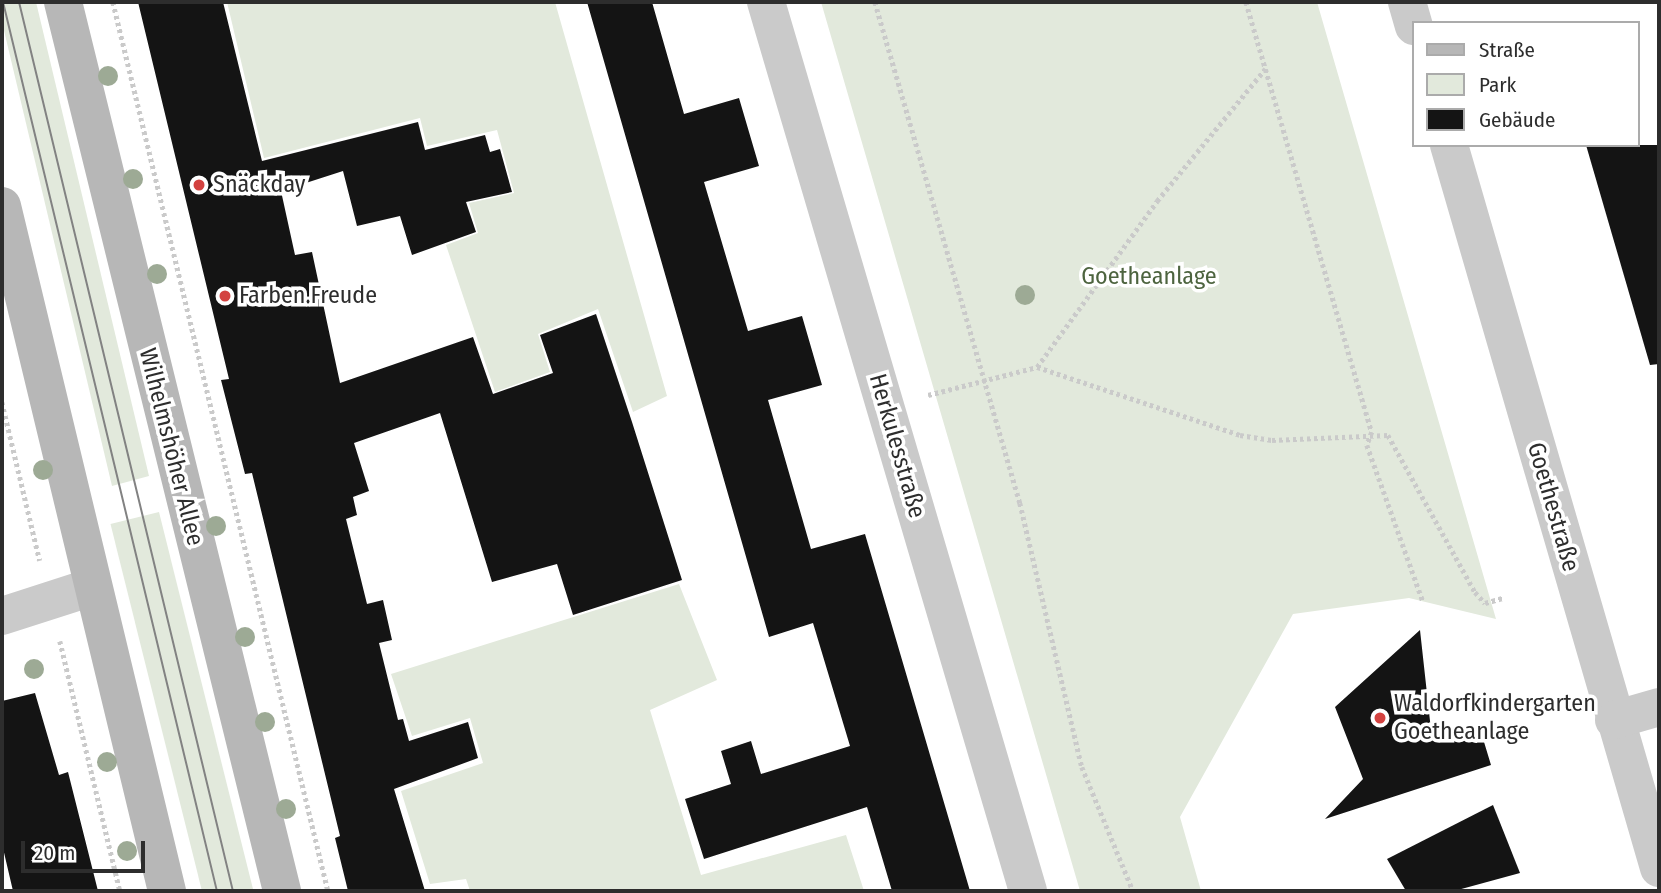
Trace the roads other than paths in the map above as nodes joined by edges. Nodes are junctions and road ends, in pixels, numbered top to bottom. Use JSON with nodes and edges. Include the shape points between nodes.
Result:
{"nodes":[{"id":1,"x":63,"y":2,"type":"edge"},
{"id":2,"x":766,"y":2,"type":"edge"},
{"id":3,"x":1407,"y":2,"type":"edge"},
{"id":4,"x":1413,"y":21,"type":"edge"},
{"id":5,"x":1450,"y":147,"type":"edge"},
{"id":6,"x":2,"y":206,"type":"edge"},
{"id":7,"x":92,"y":587,"type":"junction"},
{"id":8,"x":2,"y":616,"type":"edge"},
{"id":9,"x":1659,"y":707,"type":"edge"},
{"id":10,"x":1614,"y":720,"type":"junction"},
{"id":11,"x":1657,"y":850,"type":"edge"},
{"id":12,"x":1659,"y":890,"type":"edge"},
{"id":13,"x":167,"y":891,"type":"edge"},
{"id":14,"x":282,"y":891,"type":"edge"},
{"id":15,"x":1028,"y":891,"type":"edge"},
{"id":16,"x":1653,"y":891,"type":"edge"}],
"edges":[{"from":1,"to":14,"type":"main road","name":"Wilhelmshöher Allee"},
{"from":2,"to":15,"type":"street","name":"Herkulesstraße"},
{"from":3,"to":4,"type":"street"},
{"from":5,"to":10,"type":"street","name":"Goethestraße"},
{"from":6,"to":7,"type":"main road"},
{"from":7,"to":8,"type":"street"},
{"from":7,"to":13,"type":"main road"},
{"from":9,"to":10,"type":"street"},
{"from":10,"to":11,"type":"street","name":"Goethestraße"},
{"from":12,"to":16,"type":"street"}]}
